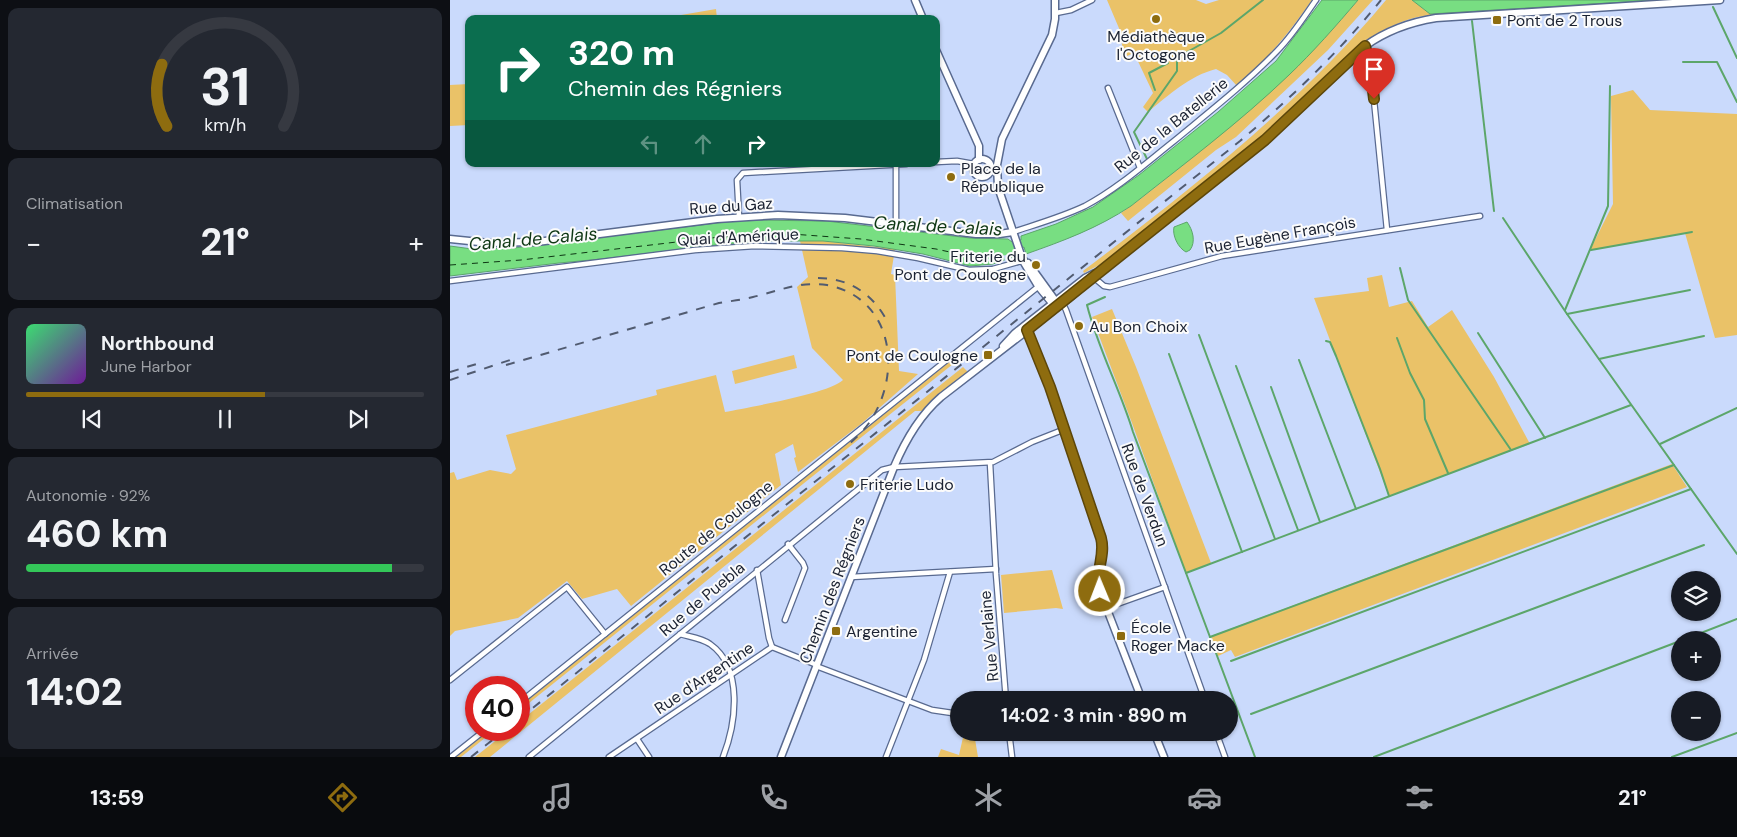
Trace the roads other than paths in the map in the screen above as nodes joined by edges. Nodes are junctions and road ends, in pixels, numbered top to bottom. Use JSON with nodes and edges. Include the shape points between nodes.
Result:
{"nodes":[{"id":1,"x":915,"y":0,"type":"edge"},
{"id":2,"x":1055,"y":0,"type":"edge"},
{"id":3,"x":1092,"y":0,"type":"edge"},
{"id":4,"x":1316,"y":0,"type":"edge"},
{"id":5,"x":1720,"y":0,"type":"edge"},
{"id":6,"x":1056,"y":13,"type":"junction"},
{"id":7,"x":921,"y":15,"type":"edge"},
{"id":8,"x":1365,"y":46,"type":"junction"},
{"id":9,"x":940,"y":59,"type":"edge"},
{"id":10,"x":1108,"y":88,"type":"dead end"},
{"id":11,"x":1000,"y":145,"type":"junction"},
{"id":12,"x":940,"y":162,"type":"edge"},
{"id":13,"x":977,"y":162,"type":"junction"},
{"id":14,"x":991,"y":166,"type":"junction"},
{"id":15,"x":845,"y":167,"type":"edge"},
{"id":16,"x":896,"y":167,"type":"edge"},
{"id":17,"x":1140,"y":168,"type":"junction"},
{"id":18,"x":988,"y":174,"type":"junction"},
{"id":19,"x":998,"y":187,"type":"junction"},
{"id":20,"x":1480,"y":216,"type":"dead end"},
{"id":21,"x":739,"y":217,"type":"junction"},
{"id":22,"x":896,"y":224,"type":"junction"},
{"id":23,"x":1388,"y":230,"type":"junction"},
{"id":24,"x":1014,"y":234,"type":"junction"},
{"id":25,"x":450,"y":239,"type":"edge"},
{"id":26,"x":1023,"y":258,"type":"junction"},
{"id":27,"x":1092,"y":276,"type":"junction"},
{"id":28,"x":450,"y":281,"type":"edge"},
{"id":29,"x":1040,"y":285,"type":"junction"},
{"id":30,"x":1058,"y":304,"type":"junction"},
{"id":31,"x":1027,"y":330,"type":"junction"},
{"id":32,"x":998,"y":352,"type":"junction"},
{"id":33,"x":1065,"y":429,"type":"junction"},
{"id":34,"x":990,"y":462,"type":"junction"},
{"id":35,"x":894,"y":467,"type":"junction"},
{"id":36,"x":788,"y":544,"type":"junction"},
{"id":37,"x":996,"y":569,"type":"junction"},
{"id":38,"x":757,"y":570,"type":"junction"},
{"id":39,"x":950,"y":572,"type":"junction"},
{"id":40,"x":851,"y":577,"type":"junction"},
{"id":41,"x":1165,"y":587,"type":"junction"},
{"id":42,"x":1106,"y":608,"type":"junction"},
{"id":43,"x":785,"y":620,"type":"dead end"},
{"id":44,"x":605,"y":634,"type":"junction"},
{"id":45,"x":680,"y":634,"type":"junction"},
{"id":46,"x":772,"y":647,"type":"junction"},
{"id":47,"x":817,"y":665,"type":"junction"},
{"id":48,"x":731,"y":674,"type":"junction"},
{"id":49,"x":450,"y":680,"type":"edge"},
{"id":50,"x":1005,"y":691,"type":"edge"},
{"id":51,"x":1136,"y":691,"type":"edge"},
{"id":52,"x":1202,"y":691,"type":"edge"},
{"id":53,"x":530,"y":694,"type":"edge"},
{"id":54,"x":908,"y":702,"type":"junction"},
{"id":55,"x":950,"y":713,"type":"edge"},
{"id":56,"x":637,"y":738,"type":"junction"},
{"id":57,"x":471,"y":741,"type":"edge"},
{"id":58,"x":1010,"y":741,"type":"edge"},
{"id":59,"x":1158,"y":741,"type":"edge"},
{"id":60,"x":1219,"y":741,"type":"edge"},
{"id":61,"x":451,"y":757,"type":"edge"},
{"id":62,"x":529,"y":757,"type":"edge"},
{"id":63,"x":609,"y":757,"type":"edge"},
{"id":64,"x":649,"y":757,"type":"edge"},
{"id":65,"x":723,"y":757,"type":"edge"},
{"id":66,"x":781,"y":757,"type":"edge"},
{"id":67,"x":886,"y":757,"type":"edge"},
{"id":68,"x":1012,"y":757,"type":"edge"},
{"id":69,"x":1164,"y":757,"type":"edge"},
{"id":70,"x":1225,"y":757,"type":"edge"}],
"edges":[{"from":1,"to":7,"type":"street"},
{"from":2,"to":6,"type":"street"},
{"from":3,"to":6,"type":"street"},
{"from":4,"to":17,"type":"street","name":"Rue de la Batellerie","via":[[1287,40],[1261,67]]},
{"from":5,"to":8,"type":"street","via":[[1436,18],[1399,28]]},
{"from":6,"to":11,"type":"street","via":[[1049,41]]},
{"from":8,"to":23,"type":"street","via":[[1371,73]]},
{"from":8,"to":27,"type":"street","via":[[1270,135]]},
{"from":9,"to":13,"type":"street","via":[[979,146]]},
{"from":10,"to":17,"type":"street"},
{"from":11,"to":14,"type":"street"},
{"from":11,"to":19,"type":"street","via":[[996,165]]},
{"from":12,"to":13,"type":"street"},
{"from":13,"to":14,"type":"street","via":[[986,160]]},
{"from":13,"to":18,"type":"street","via":[[974,170],[977,175]]},
{"from":14,"to":18,"type":"street"},
{"from":15,"to":21,"type":"street","via":[[743,173],[737,180]]},
{"from":16,"to":22,"type":"street"},
{"from":17,"to":24,"type":"street","name":"Rue de la Batellerie","via":[[1077,210]]},
{"from":18,"to":19,"type":"street"},
{"from":19,"to":24,"type":"street"},
{"from":20,"to":23,"type":"street","name":"Rue Eugène François"},
{"from":21,"to":22,"type":"street","name":"Rue du Gaz","via":[[818,216]]},
{"from":21,"to":25,"type":"street","name":"Rue du Gaz","via":[[537,242]]},
{"from":22,"to":24,"type":"street","name":"Rue du Gaz"},
{"from":23,"to":27,"type":"street","name":"Rue Eugène François","via":[[1216,258],[1110,286],[1104,286]]},
{"from":24,"to":26,"type":"street"},
{"from":26,"to":28,"type":"street","name":"Quai d'Amérique","via":[[988,270],[969,270],[870,250],[755,246],[692,250]]},
{"from":26,"to":29,"type":"street"},
{"from":27,"to":30,"type":"street"},
{"from":29,"to":30,"type":"street"},
{"from":29,"to":44,"type":"street","name":"Route de Coulogne"},
{"from":30,"to":31,"type":"street","name":"Chemin des Régniers"},
{"from":30,"to":32,"type":"street","name":"Chemin des Régniers","via":[[1013,335]]},
{"from":30,"to":41,"type":"street","name":"Rue de Verdun","via":[[1066,310]]},
{"from":31,"to":32,"type":"street","name":"Chemin des Régniers"},
{"from":31,"to":33,"type":"street"},
{"from":32,"to":35,"type":"street","name":"Chemin des Régniers","via":[[930,408]]},
{"from":33,"to":34,"type":"street"},
{"from":33,"to":42,"type":"street","via":[[1102,541],[1097,580]]},
{"from":34,"to":35,"type":"street"},
{"from":34,"to":37,"type":"street","name":"Rue Verlaine"},
{"from":35,"to":36,"type":"street","name":"Rue de Puebla","via":[[880,471]]},
{"from":35,"to":40,"type":"street","name":"Chemin des Régniers"},
{"from":36,"to":38,"type":"street","name":"Rue de Puebla"},
{"from":36,"to":43,"type":"street","via":[[805,568]]},
{"from":37,"to":39,"type":"street"},
{"from":37,"to":50,"type":"street","name":"Rue Verlaine"},
{"from":38,"to":45,"type":"street","name":"Rue de Puebla"},
{"from":38,"to":46,"type":"street"},
{"from":39,"to":40,"type":"street"},
{"from":39,"to":54,"type":"street","via":[[934,631]]},
{"from":40,"to":47,"type":"street","name":"Chemin des Régniers"},
{"from":41,"to":42,"type":"street"},
{"from":41,"to":52,"type":"street","name":"Rue de Verdun"},
{"from":42,"to":51,"type":"street"},
{"from":44,"to":49,"type":"street","via":[[567,586]]},
{"from":44,"to":53,"type":"street","name":"Route de Coulogne"},
{"from":45,"to":48,"type":"street","via":[[712,646]]},
{"from":45,"to":62,"type":"street","name":"Rue de Puebla"},
{"from":46,"to":47,"type":"street","name":"Rue d'Argentine"},
{"from":46,"to":48,"type":"street","name":"Rue d'Argentine"},
{"from":47,"to":54,"type":"street","name":"Rue d'Argentine"},
{"from":47,"to":66,"type":"street","name":"Chemin des Régniers"},
{"from":48,"to":56,"type":"street","name":"Rue d'Argentine"},
{"from":48,"to":65,"type":"street","via":[[733,718]]},
{"from":54,"to":55,"type":"street","name":"Rue d'Argentine"},
{"from":54,"to":67,"type":"street"},
{"from":56,"to":63,"type":"street","name":"Rue d'Argentine"},
{"from":56,"to":64,"type":"street"},
{"from":57,"to":61,"type":"street"},
{"from":58,"to":68,"type":"street"},
{"from":59,"to":69,"type":"street"},
{"from":60,"to":70,"type":"street"}]}
